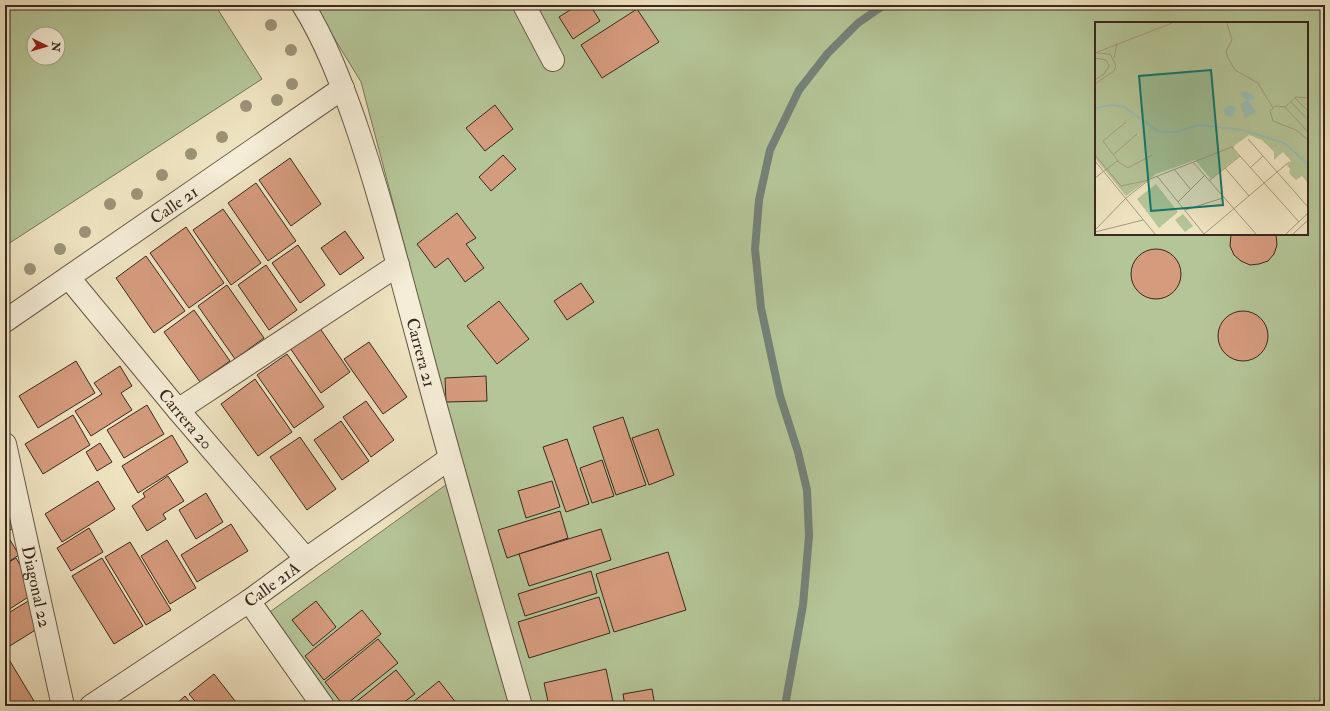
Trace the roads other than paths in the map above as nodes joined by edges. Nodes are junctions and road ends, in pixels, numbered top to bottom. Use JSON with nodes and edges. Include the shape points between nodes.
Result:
{"nodes":[{"id":1,"x":303,"y":5,"type":"edge"},
{"id":2,"x":524,"y":5,"type":"edge"},
{"id":3,"x":313,"y":14,"type":"edge"},
{"id":4,"x":553,"y":60,"type":"dead end"},
{"id":5,"x":343,"y":88,"type":"junction"},
{"id":6,"x":398,"y":264,"type":"junction"},
{"id":7,"x":69,"y":278,"type":"junction"},
{"id":8,"x":5,"y":321,"type":"edge"},
{"id":9,"x":178,"y":410,"type":"junction"},
{"id":10,"x":5,"y":444,"type":"edge"},
{"id":11,"x":449,"y":459,"type":"junction"},
{"id":12,"x":306,"y":558,"type":"junction"},
{"id":13,"x":248,"y":601,"type":"junction"},
{"id":14,"x":63,"y":706,"type":"edge"},
{"id":15,"x":91,"y":706,"type":"edge"},
{"id":16,"x":323,"y":706,"type":"edge"},
{"id":17,"x":521,"y":706,"type":"edge"}],
"edges":[{"from":1,"to":3,"type":"street","name":"Carrera 21"},
{"from":2,"to":4,"type":"street"},
{"from":3,"to":5,"type":"street","name":"Carrera 21"},
{"from":5,"to":6,"type":"street","name":"Carrera 21","via":[[367,156]]},
{"from":5,"to":7,"type":"street","name":"Calle 21"},
{"from":6,"to":9,"type":"street"},
{"from":6,"to":11,"type":"street","name":"Carrera 21"},
{"from":7,"to":8,"type":"street","name":"Calle 21"},
{"from":7,"to":9,"type":"street","name":"Carrera 20"},
{"from":9,"to":12,"type":"street","name":"Carrera 20"},
{"from":10,"to":14,"type":"street","name":"Diagonal 22"},
{"from":11,"to":12,"type":"street","name":"Calle 21A"},
{"from":11,"to":17,"type":"street","name":"Carrera 21"},
{"from":12,"to":13,"type":"street","name":"Calle 21A"},
{"from":13,"to":15,"type":"street","name":"Calle 21A"},
{"from":13,"to":16,"type":"street"}]}
